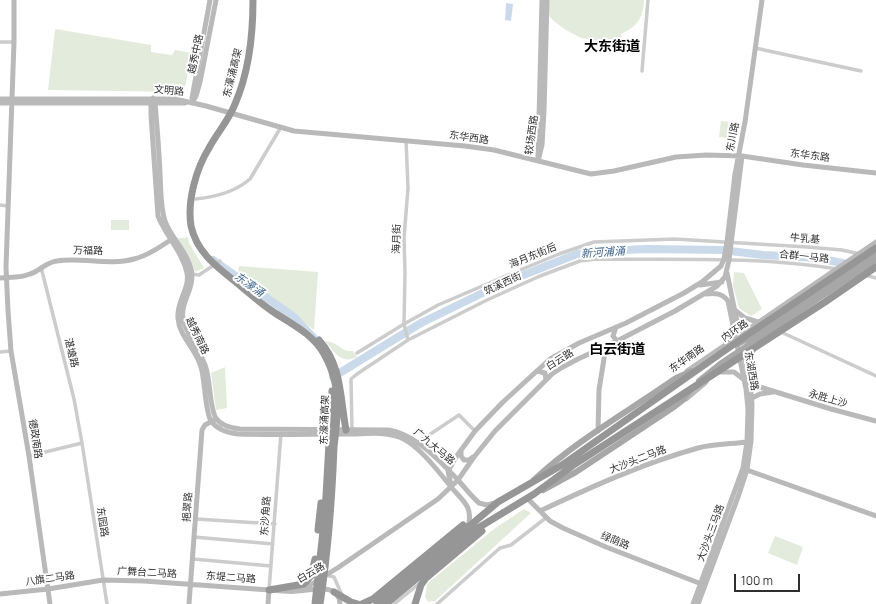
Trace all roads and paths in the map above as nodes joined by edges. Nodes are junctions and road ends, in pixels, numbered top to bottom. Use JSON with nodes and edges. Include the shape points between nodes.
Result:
{"nodes":[{"id":1,"x":14,"y":0,"type":"edge"},
{"id":2,"x":210,"y":0,"type":"edge"},
{"id":3,"x":216,"y":0,"type":"edge"},
{"id":4,"x":253,"y":0,"type":"edge"},
{"id":5,"x":542,"y":0,"type":"edge"},
{"id":6,"x":547,"y":0,"type":"edge"},
{"id":7,"x":648,"y":0,"type":"edge"},
{"id":8,"x":762,"y":0,"type":"edge"},
{"id":9,"x":0,"y":42,"type":"edge"},
{"id":10,"x":14,"y":42,"type":"junction"},
{"id":11,"x":755,"y":48,"type":"junction"},
{"id":12,"x":642,"y":71,"type":"dead end"},
{"id":13,"x":861,"y":71,"type":"dead end"},
{"id":14,"x":0,"y":99,"type":"edge"},
{"id":15,"x":11,"y":101,"type":"junction"},
{"id":16,"x":153,"y":102,"type":"junction"},
{"id":17,"x":0,"y":103,"type":"edge"},
{"id":18,"x":192,"y":103,"type":"junction"},
{"id":19,"x":281,"y":127,"type":"junction"},
{"id":20,"x":406,"y":140,"type":"junction"},
{"id":21,"x":741,"y":156,"type":"junction"},
{"id":22,"x":538,"y":161,"type":"junction"},
{"id":23,"x":876,"y":173,"type":"edge"},
{"id":24,"x":196,"y":199,"type":"dead end"},
{"id":25,"x":0,"y":205,"type":"edge"},
{"id":26,"x":8,"y":206,"type":"junction"},
{"id":27,"x":172,"y":239,"type":"junction"},
{"id":28,"x":876,"y":242,"type":"edge"},
{"id":29,"x":729,"y":243,"type":"junction"},
{"id":30,"x":876,"y":249,"type":"edge"},
{"id":31,"x":859,"y":254,"type":"junction"},
{"id":32,"x":876,"y":255,"type":"edge"},
{"id":33,"x":868,"y":256,"type":"junction"},
{"id":34,"x":727,"y":259,"type":"junction"},
{"id":35,"x":876,"y":259,"type":"edge"},
{"id":36,"x":220,"y":261,"type":"dead end"},
{"id":37,"x":876,"y":264,"type":"edge"},
{"id":38,"x":41,"y":267,"type":"junction"},
{"id":39,"x":876,"y":267,"type":"edge"},
{"id":40,"x":837,"y":269,"type":"junction"},
{"id":41,"x":876,"y":271,"type":"edge"},
{"id":42,"x":727,"y":272,"type":"junction"},
{"id":43,"x":192,"y":274,"type":"junction"},
{"id":44,"x":861,"y":274,"type":"junction"},
{"id":45,"x":870,"y":276,"type":"junction"},
{"id":46,"x":6,"y":277,"type":"junction"},
{"id":47,"x":0,"y":278,"type":"edge"},
{"id":48,"x":876,"y":278,"type":"edge"},
{"id":49,"x":236,"y":282,"type":"junction"},
{"id":50,"x":721,"y":282,"type":"junction"},
{"id":51,"x":729,"y":284,"type":"junction"},
{"id":52,"x":696,"y":285,"type":"junction"},
{"id":53,"x":840,"y":288,"type":"junction"},
{"id":54,"x":702,"y":295,"type":"junction"},
{"id":55,"x":839,"y":296,"type":"junction"},
{"id":56,"x":805,"y":305,"type":"junction"},
{"id":57,"x":736,"y":311,"type":"junction"},
{"id":58,"x":758,"y":322,"type":"junction"},
{"id":59,"x":404,"y":325,"type":"junction"},
{"id":60,"x":616,"y":327,"type":"junction"},
{"id":61,"x":775,"y":328,"type":"junction"},
{"id":62,"x":783,"y":333,"type":"junction"},
{"id":63,"x":738,"y":336,"type":"junction"},
{"id":64,"x":407,"y":339,"type":"junction"},
{"id":65,"x":752,"y":340,"type":"junction"},
{"id":66,"x":617,"y":341,"type":"junction"},
{"id":67,"x":740,"y":343,"type":"junction"},
{"id":68,"x":606,"y":346,"type":"junction"},
{"id":69,"x":11,"y":351,"type":"junction"},
{"id":70,"x":741,"y":351,"type":"junction"},
{"id":71,"x":753,"y":351,"type":"junction"},
{"id":72,"x":0,"y":352,"type":"edge"},
{"id":73,"x":357,"y":354,"type":"dead end"},
{"id":74,"x":742,"y":358,"type":"junction"},
{"id":75,"x":537,"y":371,"type":"junction"},
{"id":76,"x":721,"y":372,"type":"junction"},
{"id":77,"x":747,"y":372,"type":"junction"},
{"id":78,"x":876,"y":376,"type":"edge"},
{"id":79,"x":676,"y":378,"type":"junction"},
{"id":80,"x":744,"y":379,"type":"junction"},
{"id":81,"x":546,"y":380,"type":"junction"},
{"id":82,"x":750,"y":384,"type":"junction"},
{"id":83,"x":776,"y":392,"type":"junction"},
{"id":84,"x":651,"y":396,"type":"junction"},
{"id":85,"x":683,"y":400,"type":"junction"},
{"id":86,"x":750,"y":400,"type":"junction"},
{"id":87,"x":661,"y":416,"type":"junction"},
{"id":88,"x":214,"y":420,"type":"junction"},
{"id":89,"x":876,"y":421,"type":"edge"},
{"id":90,"x":281,"y":431,"type":"junction"},
{"id":91,"x":348,"y":431,"type":"junction"},
{"id":92,"x":474,"y":431,"type":"junction"},
{"id":93,"x":598,"y":431,"type":"junction"},
{"id":94,"x":326,"y":432,"type":"junction"},
{"id":95,"x":609,"y":437,"type":"junction"},
{"id":96,"x":747,"y":442,"type":"junction"},
{"id":97,"x":82,"y":443,"type":"junction"},
{"id":98,"x":417,"y":443,"type":"junction"},
{"id":99,"x":461,"y":450,"type":"junction"},
{"id":100,"x":29,"y":456,"type":"junction"},
{"id":101,"x":474,"y":457,"type":"junction"},
{"id":102,"x":745,"y":469,"type":"junction"},
{"id":103,"x":448,"y":471,"type":"junction"},
{"id":104,"x":458,"y":480,"type":"junction"},
{"id":105,"x":532,"y":481,"type":"junction"},
{"id":106,"x":451,"y":486,"type":"junction"},
{"id":107,"x":534,"y":494,"type":"junction"},
{"id":108,"x":526,"y":498,"type":"junction"},
{"id":109,"x":498,"y":502,"type":"junction"},
{"id":110,"x":540,"y":511,"type":"junction"},
{"id":111,"x":876,"y":516,"type":"edge"},
{"id":112,"x":547,"y":517,"type":"junction"},
{"id":113,"x":196,"y":519,"type":"junction"},
{"id":114,"x":469,"y":523,"type":"junction"},
{"id":115,"x":275,"y":524,"type":"junction"},
{"id":116,"x":194,"y":538,"type":"junction"},
{"id":117,"x":273,"y":544,"type":"junction"},
{"id":118,"x":193,"y":559,"type":"junction"},
{"id":119,"x":271,"y":566,"type":"junction"},
{"id":120,"x":326,"y":575,"type":"junction"},
{"id":121,"x":423,"y":577,"type":"junction"},
{"id":122,"x":103,"y":580,"type":"junction"},
{"id":123,"x":191,"y":585,"type":"junction"},
{"id":124,"x":703,"y":585,"type":"junction"},
{"id":125,"x":48,"y":589,"type":"junction"},
{"id":126,"x":270,"y":590,"type":"junction"},
{"id":127,"x":297,"y":591,"type":"junction"},
{"id":128,"x":334,"y":592,"type":"joint"},
{"id":129,"x":0,"y":594,"type":"edge"},
{"id":130,"x":342,"y":602,"type":"edge"},
{"id":131,"x":372,"y":603,"type":"edge"},
{"id":132,"x":50,"y":604,"type":"edge"},
{"id":133,"x":107,"y":604,"type":"edge"},
{"id":134,"x":189,"y":604,"type":"edge"},
{"id":135,"x":268,"y":604,"type":"edge"},
{"id":136,"x":315,"y":604,"type":"edge"},
{"id":137,"x":320,"y":604,"type":"edge"},
{"id":138,"x":358,"y":604,"type":"edge"},
{"id":139,"x":362,"y":604,"type":"edge"},
{"id":140,"x":386,"y":604,"type":"edge"},
{"id":141,"x":394,"y":604,"type":"edge"},
{"id":142,"x":415,"y":604,"type":"edge"},
{"id":143,"x":437,"y":604,"type":"edge"},
{"id":144,"x":693,"y":604,"type":"edge"},
{"id":145,"x":698,"y":604,"type":"edge"}],
"edges":[{"from":1,"to":10,"type":"street","name":"德政南路"},
{"from":2,"to":18,"type":"street","name":"越秀中路"},
{"from":3,"to":18,"type":"street","name":"越秀中路","via":[[200,82]]},
{"from":4,"to":49,"type":"highway","name":"东濠涌高架","via":[[250,46],[240,92],[231,113],[201,163],[190,211],[192,230],[200,248],[207,258]]},
{"from":4,"to":94,"type":"highway","name":"东濠涌高架","via":[[251,37],[241,86],[229,115],[200,165],[191,200],[190,223],[196,242],[211,262],[268,309],[299,328],[320,350],[327,361],[332,378]]},
{"from":5,"to":22,"type":"street","name":"较场西路"},
{"from":6,"to":22,"type":"street","name":"较场西路","via":[[544,111],[542,145]]},
{"from":7,"to":12,"type":"street"},
{"from":8,"to":11,"type":"street","name":"东川路"},
{"from":9,"to":10,"type":"street"},
{"from":10,"to":15,"type":"street","name":"德政南路"},
{"from":11,"to":13,"type":"street"},
{"from":11,"to":21,"type":"street","name":"东川路"},
{"from":14,"to":15,"type":"street","name":"文明路"},
{"from":15,"to":16,"type":"street","name":"文明路"},
{"from":15,"to":17,"type":"street","name":"文明路"},
{"from":15,"to":26,"type":"street","name":"德政南路"},
{"from":16,"to":18,"type":"street","name":"文明路","via":[[175,99]]},
{"from":16,"to":27,"type":"street","name":"越秀南路","via":[[158,216],[165,232]]},
{"from":18,"to":19,"type":"street","name":"东华西路"},
{"from":19,"to":20,"type":"street","name":"东华西路","via":[[301,132]]},
{"from":19,"to":24,"type":"street","via":[[255,174],[246,183],[225,194]]},
{"from":20,"to":22,"type":"street","name":"东华西路","via":[[494,150]]},
{"from":20,"to":59,"type":"street","name":"海月街","via":[[408,188],[404,238]]},
{"from":21,"to":22,"type":"street","name":"东华西路","via":[[676,157],[597,174]]},
{"from":21,"to":23,"type":"street","name":"东华东路"},
{"from":21,"to":29,"type":"street","name":"东川路"},
{"from":25,"to":26,"type":"street"},
{"from":26,"to":46,"type":"street","name":"德政南路"},
{"from":27,"to":38,"type":"street","name":"万福路","via":[[134,259],[59,260]]},
{"from":27,"to":43,"type":"street","name":"越秀南路","via":[[186,257]]},
{"from":27,"to":88,"type":"street","name":"越秀南路","via":[[184,262],[188,277],[178,310],[178,322],[201,366],[208,411]]},
{"from":28,"to":31,"type":"street","name":"东华南路"},
{"from":29,"to":31,"type":"street","name":"牛乳基","via":[[842,250]]},
{"from":29,"to":34,"type":"street","name":"东川路"},
{"from":29,"to":59,"type":"street","name":"海月东街后","via":[[675,239],[594,242],[478,287],[438,305]]},
{"from":30,"to":33,"type":"street"},
{"from":30,"to":95,"type":"highway","name":"内环路","via":[[759,327]]},
{"from":31,"to":33,"type":"street","name":"牛乳基"},
{"from":31,"to":40,"type":"street","name":"东华南路"},
{"from":32,"to":56,"type":"main road"},
{"from":33,"to":35,"type":"street","name":"牛乳基"},
{"from":33,"to":40,"type":"street","via":[[851,266]]},
{"from":34,"to":40,"type":"street","name":"合群一马路"},
{"from":34,"to":42,"type":"street"},
{"from":34,"to":52,"type":"street","name":"白云路","via":[[714,274]]},
{"from":34,"to":64,"type":"street","name":"筑溪西街","via":[[580,261],[539,276]]},
{"from":35,"to":56,"type":"main road"},
{"from":36,"to":43,"type":"street","via":[[199,275]]},
{"from":37,"to":44,"type":"street"},
{"from":38,"to":46,"type":"street","name":"万福路","via":[[26,276]]},
{"from":38,"to":97,"type":"street","name":"湛塘路","via":[[73,394]]},
{"from":39,"to":95,"type":"highway","via":[[825,302]]},
{"from":40,"to":44,"type":"street","name":"合群一马路"},
{"from":40,"to":53,"type":"street"},
{"from":40,"to":58,"type":"street","name":"东华南路"},
{"from":41,"to":45,"type":"street"},
{"from":42,"to":50,"type":"street","name":"白云路"},
{"from":42,"to":51,"type":"street","name":"东湖西路"},
{"from":43,"to":88,"type":"street","name":"越秀南路","via":[[192,285],[182,317],[207,369]]},
{"from":44,"to":45,"type":"street","name":"合群一马路"},
{"from":44,"to":53,"type":"street"},
{"from":45,"to":48,"type":"street","name":"合群一马路"},
{"from":45,"to":55,"type":"street"},
{"from":46,"to":47,"type":"street","name":"万福路"},
{"from":46,"to":69,"type":"street","name":"德政南路"},
{"from":49,"to":91,"type":"highway","via":[[306,327],[326,349],[339,377]]},
{"from":49,"to":137,"type":"highway","name":"东濠涌高架","via":[[313,340],[326,360],[335,383],[332,493]]},
{"from":50,"to":51,"type":"street"},
{"from":50,"to":52,"type":"street"},
{"from":50,"to":54,"type":"street","name":"白云路"},
{"from":51,"to":57,"type":"street","name":"东湖西路"},
{"from":52,"to":60,"type":"street","name":"白云路"},
{"from":53,"to":55,"type":"street"},
{"from":54,"to":63,"type":"street","name":"东湖西路","via":[[724,296]]},
{"from":54,"to":66,"type":"street","name":"白云路"},
{"from":55,"to":62,"type":"street"},
{"from":56,"to":61,"type":"main road"},
{"from":56,"to":65,"type":"main road"},
{"from":57,"to":58,"type":"street","via":[[745,318]]},
{"from":57,"to":63,"type":"street","name":"东湖西路"},
{"from":58,"to":63,"type":"street","name":"东华南路"},
{"from":59,"to":64,"type":"street","name":"海月街"},
{"from":59,"to":73,"type":"street","name":"海月东街后"},
{"from":60,"to":66,"type":"street","via":[[613,336]]},
{"from":60,"to":75,"type":"street","name":"白云路","via":[[564,351]]},
{"from":61,"to":62,"type":"street"},
{"from":61,"to":65,"type":"main road"},
{"from":62,"to":71,"type":"street"},
{"from":62,"to":78,"type":"street"},
{"from":63,"to":67,"type":"street","name":"东湖西路"},
{"from":63,"to":79,"type":"street","name":"东华南路"},
{"from":64,"to":91,"type":"street","name":"筑溪西街","via":[[351,379]]},
{"from":65,"to":67,"type":"main road"},
{"from":65,"to":70,"type":"main road"},
{"from":66,"to":68,"type":"street","name":"白云路"},
{"from":67,"to":70,"type":"street","name":"东湖西路"},
{"from":67,"to":79,"type":"main road","via":[[703,366]]},
{"from":68,"to":81,"type":"street","name":"白云路","via":[[561,368]]},
{"from":68,"to":93,"type":"street","via":[[599,390]]},
{"from":69,"to":72,"type":"street"},
{"from":69,"to":100,"type":"street","name":"德政南路"},
{"from":70,"to":74,"type":"street","name":"东湖西路"},
{"from":70,"to":85,"type":"main road","via":[[697,382]]},
{"from":71,"to":74,"type":"street"},
{"from":71,"to":77,"type":"street"},
{"from":74,"to":76,"type":"street"},
{"from":74,"to":77,"type":"street","name":"东湖西路"},
{"from":74,"to":80,"type":"street","name":"东湖西路"},
{"from":75,"to":81,"type":"street","via":[[545,373]]},
{"from":75,"to":92,"type":"street","name":"白云路"},
{"from":76,"to":80,"type":"street","via":[[734,372]]},
{"from":76,"to":85,"type":"street"},
{"from":77,"to":82,"type":"street","name":"东湖西路"},
{"from":79,"to":84,"type":"main road","name":"东华南路"},
{"from":79,"to":85,"type":"main road","via":[[683,386]]},
{"from":80,"to":86,"type":"street","name":"东湖西路"},
{"from":81,"to":101,"type":"street","name":"白云路","via":[[495,431]]},
{"from":82,"to":83,"type":"street","name":"永胜上沙"},
{"from":82,"to":86,"type":"street","name":"东湖西路"},
{"from":83,"to":86,"type":"street","via":[[760,394]]},
{"from":83,"to":89,"type":"street","name":"永胜上沙"},
{"from":84,"to":87,"type":"main road","via":[[658,403]]},
{"from":84,"to":93,"type":"main road","name":"东华南路"},
{"from":85,"to":87,"type":"main road"},
{"from":86,"to":96,"type":"street","name":"东湖西路"},
{"from":86,"to":102,"type":"street","name":"东湖西路","via":[[752,435]]},
{"from":87,"to":107,"type":"main road","via":[[576,472]]},
{"from":88,"to":90,"type":"street","via":[[234,428]]},
{"from":88,"to":113,"type":"street","name":"挹翠路","via":[[206,424],[202,430]]},
{"from":90,"to":94,"type":"street"},
{"from":90,"to":115,"type":"street","name":"东沙角路"},
{"from":91,"to":94,"type":"street"},
{"from":91,"to":98,"type":"street","name":"广九大马路","via":[[395,431]]},
{"from":91,"to":106,"type":"street","name":"广九大马路","via":[[404,439],[428,459]]},
{"from":92,"to":98,"type":"street","via":[[459,415]]},
{"from":92,"to":99,"type":"street","name":"白云路"},
{"from":93,"to":105,"type":"main road","name":"东华南路"},
{"from":94,"to":126,"type":"highway","via":[[314,567],[311,576],[304,584]]},
{"from":94,"to":136,"type":"highway","name":"东濠涌高架","via":[[325,513]]},
{"from":95,"to":105,"type":"highway"},
{"from":95,"to":107,"type":"highway"},
{"from":96,"to":102,"type":"street","name":"东湖西路"},
{"from":96,"to":110,"type":"street","name":"大沙头二马路","via":[[700,448],[662,460]]},
{"from":97,"to":100,"type":"street"},
{"from":97,"to":122,"type":"street","name":"东园路"},
{"from":98,"to":103,"type":"street","name":"广九大马路"},
{"from":99,"to":101,"type":"street","via":[[464,460]]},
{"from":99,"to":103,"type":"street","name":"白云路"},
{"from":100,"to":125,"type":"street","name":"德政南路"},
{"from":101,"to":104,"type":"street","name":"白云路"},
{"from":102,"to":111,"type":"street"},
{"from":102,"to":124,"type":"street","name":"大沙头三马路","via":[[738,497]]},
{"from":103,"to":104,"type":"street","name":"广九大马路"},
{"from":103,"to":106,"type":"street"},
{"from":104,"to":106,"type":"street","name":"白云路"},
{"from":104,"to":109,"type":"street","name":"广九大马路","via":[[480,503],[487,505]]},
{"from":105,"to":109,"type":"highway"},
{"from":106,"to":114,"type":"street","name":"广九大马路","via":[[470,511]]},
{"from":106,"to":120,"type":"street","name":"白云路","via":[[438,499]]},
{"from":107,"to":108,"type":"highway"},
{"from":108,"to":110,"type":"street","name":"绿荫路"},
{"from":108,"to":121,"type":"highway","via":[[471,533]]},
{"from":109,"to":114,"type":"highway"},
{"from":110,"to":112,"type":"street","name":"绿荫路"},
{"from":112,"to":124,"type":"street","name":"绿荫路","via":[[563,528],[606,547]]},
{"from":112,"to":143,"type":"street","via":[[511,545],[500,548]]},
{"from":113,"to":115,"type":"street"},
{"from":113,"to":116,"type":"street","name":"挹翠路"},
{"from":114,"to":131,"type":"highway","via":[[454,532]]},
{"from":114,"to":131,"type":"highway","via":[[403,582]]},
{"from":115,"to":117,"type":"street","name":"东沙角路"},
{"from":116,"to":117,"type":"street"},
{"from":116,"to":118,"type":"street","name":"挹翠路"},
{"from":117,"to":119,"type":"street","name":"东沙角路"},
{"from":118,"to":119,"type":"street"},
{"from":118,"to":123,"type":"street","name":"挹翠路"},
{"from":119,"to":126,"type":"street","name":"东沙角路"},
{"from":120,"to":127,"type":"street","name":"白云路"},
{"from":120,"to":130,"type":"street","via":[[337,580]]},
{"from":121,"to":140,"type":"highway"},
{"from":121,"to":141,"type":"street"},
{"from":121,"to":142,"type":"highway"},
{"from":122,"to":123,"type":"street","name":"广舞台二马路"},
{"from":122,"to":125,"type":"street","name":"八旗二马路"},
{"from":122,"to":133,"type":"street","name":"东园路"},
{"from":123,"to":126,"type":"street","name":"东堤二马路"},
{"from":123,"to":134,"type":"street","name":"挹翠路"},
{"from":124,"to":144,"type":"street","name":"大沙头三马路"},
{"from":124,"to":145,"type":"street","name":"大沙头三马路"},
{"from":125,"to":129,"type":"street","name":"八旗二马路"},
{"from":125,"to":132,"type":"street","name":"德政南路"},
{"from":126,"to":127,"type":"street","name":"东堤二马路"},
{"from":126,"to":135,"type":"street","name":"东沙角路"},
{"from":127,"to":128,"type":"street","name":"东堤二马路","via":[[321,588]]},
{"from":128,"to":130,"type":"highway"},
{"from":130,"to":138,"type":"highway"},
{"from":131,"to":139,"type":"highway"}]}
